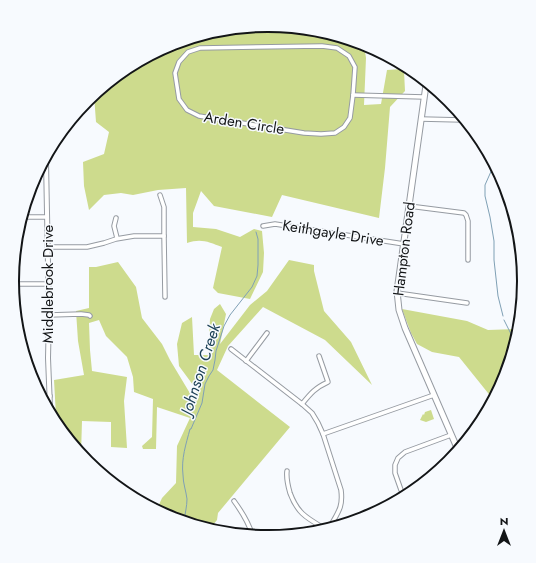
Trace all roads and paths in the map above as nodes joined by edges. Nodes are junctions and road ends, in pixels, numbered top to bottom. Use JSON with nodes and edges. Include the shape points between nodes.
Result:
{"nodes":[{"id":1,"x":425,"y":89,"type":"edge"},
{"id":2,"x":353,"y":95,"type":"junction"},
{"id":3,"x":424,"y":97,"type":"junction"},
{"id":4,"x":421,"y":119,"type":"junction"},
{"id":5,"x":457,"y":120,"type":"edge"},
{"id":6,"x":46,"y":169,"type":"edge"},
{"id":7,"x":160,"y":195,"type":"dead end"},
{"id":8,"x":409,"y":206,"type":"junction"},
{"id":9,"x":27,"y":217,"type":"edge"},
{"id":10,"x":47,"y":217,"type":"junction"},
{"id":11,"x":116,"y":218,"type":"dead end"},
{"id":12,"x":263,"y":226,"type":"dead end"},
{"id":13,"x":164,"y":236,"type":"junction"},
{"id":14,"x":117,"y":238,"type":"junction"},
{"id":15,"x":404,"y":244,"type":"junction"},
{"id":16,"x":48,"y":246,"type":"junction"},
{"id":17,"x":468,"y":260,"type":"dead end"},
{"id":18,"x":19,"y":284,"type":"edge"},
{"id":19,"x":48,"y":284,"type":"junction"},
{"id":20,"x":397,"y":293,"type":"junction"},
{"id":21,"x":165,"y":297,"type":"dead end"},
{"id":22,"x":467,"y":302,"type":"dead end"},
{"id":23,"x":49,"y":315,"type":"junction"},
{"id":24,"x":90,"y":316,"type":"dead end"},
{"id":25,"x":267,"y":333,"type":"dead end"},
{"id":26,"x":231,"y":349,"type":"dead end"},
{"id":27,"x":319,"y":356,"type":"dead end"},
{"id":28,"x":246,"y":361,"type":"junction"},
{"id":29,"x":434,"y":395,"type":"junction"},
{"id":30,"x":50,"y":396,"type":"joint"},
{"id":31,"x":50,"y":402,"type":"edge"},
{"id":32,"x":302,"y":404,"type":"junction"},
{"id":33,"x":323,"y":434,"type":"junction"},
{"id":34,"x":451,"y":434,"type":"junction"},
{"id":35,"x":456,"y":445,"type":"edge"},
{"id":36,"x":287,"y":471,"type":"dead end"},
{"id":37,"x":401,"y":490,"type":"dead end"},
{"id":38,"x":234,"y":501,"type":"dead end"},
{"id":39,"x":333,"y":522,"type":"edge"},
{"id":40,"x":319,"y":525,"type":"edge"},
{"id":41,"x":250,"y":530,"type":"edge"}],
"edges":[{"from":1,"to":3,"type":"main road","name":"Hampton Road"},
{"from":2,"to":2,"type":"street","name":"Arden Circle","via":[[355,67],[349,56],[337,48],[322,46],[200,48],[188,52],[179,62],[175,73],[179,99],[187,110],[199,116],[304,133],[335,133],[344,127],[350,118]]},
{"from":2,"to":3,"type":"street"},
{"from":3,"to":4,"type":"main road","name":"Hampton Road"},
{"from":4,"to":5,"type":"street"},
{"from":4,"to":8,"type":"main road","name":"Hampton Road"},
{"from":6,"to":10,"type":"street","name":"Middlebrook Drive"},
{"from":7,"to":13,"type":"street","via":[[164,207]]},
{"from":8,"to":15,"type":"main road","name":"Hampton Road"},
{"from":8,"to":17,"type":"street","via":[[464,213],[468,221]]},
{"from":9,"to":10,"type":"street"},
{"from":10,"to":16,"type":"street","name":"Middlebrook Drive"},
{"from":11,"to":14,"type":"street","via":[[114,226]]},
{"from":12,"to":15,"type":"street","name":"Keithgayle Drive","via":[[275,224]]},
{"from":13,"to":14,"type":"street"},
{"from":13,"to":21,"type":"street"},
{"from":14,"to":16,"type":"street","via":[[87,246]]},
{"from":15,"to":20,"type":"main road","name":"Hampton Road"},
{"from":16,"to":19,"type":"street","name":"Middlebrook Drive"},
{"from":18,"to":19,"type":"street"},
{"from":19,"to":23,"type":"street","name":"Middlebrook Drive"},
{"from":20,"to":22,"type":"street"},
{"from":20,"to":29,"type":"main road","name":"Hampton Road","via":[[405,328]]},
{"from":23,"to":24,"type":"street"},
{"from":23,"to":30,"type":"street","name":"Middlebrook Drive"},
{"from":25,"to":28,"type":"street"},
{"from":26,"to":28,"type":"street"},
{"from":27,"to":32,"type":"street","via":[[328,382],[311,393]]},
{"from":28,"to":32,"type":"street"},
{"from":29,"to":33,"type":"street"},
{"from":29,"to":34,"type":"main road","name":"Hampton Road"},
{"from":30,"to":31,"type":"street","name":"Middlebrook Drive"},
{"from":32,"to":33,"type":"street","via":[[312,413]]},
{"from":33,"to":39,"type":"street","via":[[341,490],[341,508]]},
{"from":34,"to":35,"type":"main road","name":"Hampton Road"},
{"from":34,"to":37,"type":"street","via":[[405,452],[398,458],[395,473]]},
{"from":36,"to":40,"type":"street","via":[[286,479],[297,508]]},
{"from":38,"to":41,"type":"street"}]}
